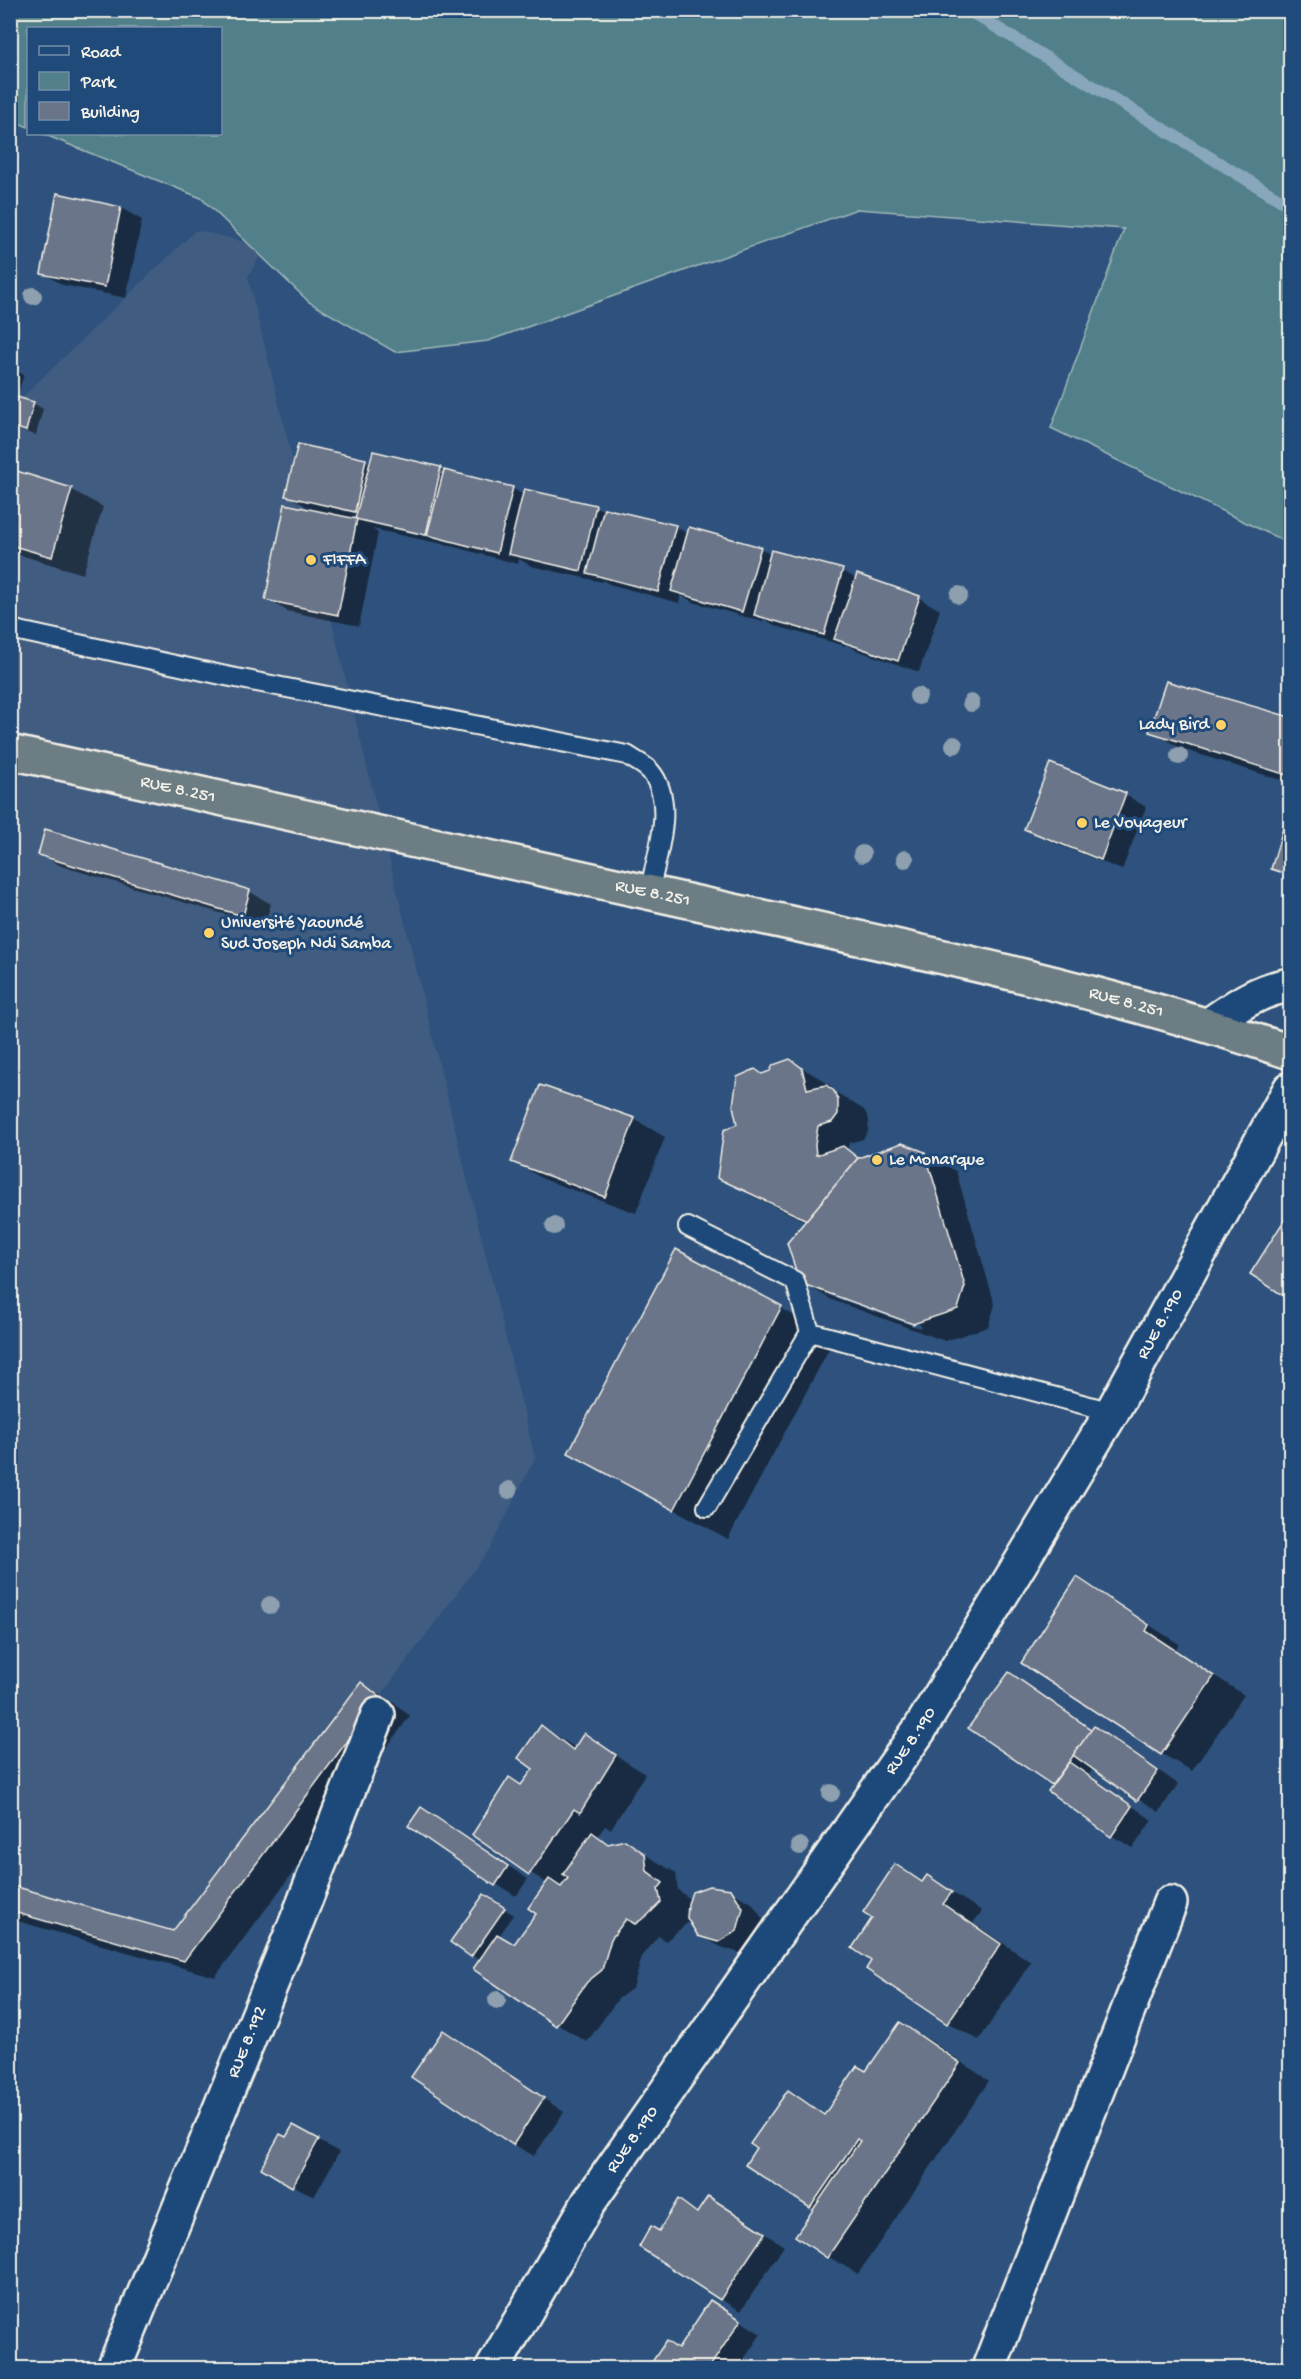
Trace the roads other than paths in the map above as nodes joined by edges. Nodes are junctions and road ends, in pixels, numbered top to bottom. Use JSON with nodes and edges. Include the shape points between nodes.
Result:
{"nodes":[{"id":1,"x":10,"y":629,"type":"edge"},
{"id":2,"x":10,"y":752,"type":"edge"},
{"id":3,"x":649,"y":893,"type":"junction"},
{"id":4,"x":1290,"y":985,"type":"edge"},
{"id":5,"x":1209,"y":1025,"type":"junction"},
{"id":6,"x":1290,"y":1052,"type":"edge"},
{"id":7,"x":1290,"y":1089,"type":"edge"},
{"id":8,"x":688,"y":1227,"type":"dead end"},
{"id":9,"x":810,"y":1332,"type":"junction"},
{"id":10,"x":1112,"y":1412,"type":"junction"},
{"id":11,"x":707,"y":1507,"type":"dead end"},
{"id":12,"x":378,"y":1715,"type":"dead end"},
{"id":13,"x":1170,"y":1903,"type":"dead end"},
{"id":14,"x":114,"y":2368,"type":"edge"},
{"id":15,"x":493,"y":2368,"type":"edge"},
{"id":16,"x":989,"y":2368,"type":"edge"}],
"edges":[{"from":1,"to":3,"type":"lane","via":[[627,755],[650,770],[661,790],[665,812]]},
{"from":2,"to":3,"type":"highway","name":"RUE 8.251"},
{"from":3,"to":5,"type":"highway","name":"RUE 8.251","via":[[913,950]]},
{"from":4,"to":5,"type":"street","via":[[1270,988],[1245,999]]},
{"from":5,"to":6,"type":"highway","name":"RUE 8.251"},
{"from":7,"to":10,"type":"street","name":"RUE 8.190"},
{"from":8,"to":9,"type":"lane","via":[[795,1281]]},
{"from":9,"to":10,"type":"lane"},
{"from":9,"to":11,"type":"lane"},
{"from":10,"to":15,"type":"street","name":"RUE 8.190","via":[[921,1729],[589,2202]]},
{"from":12,"to":14,"type":"street","name":"RUE 8.192"},
{"from":13,"to":16,"type":"street"}]}
